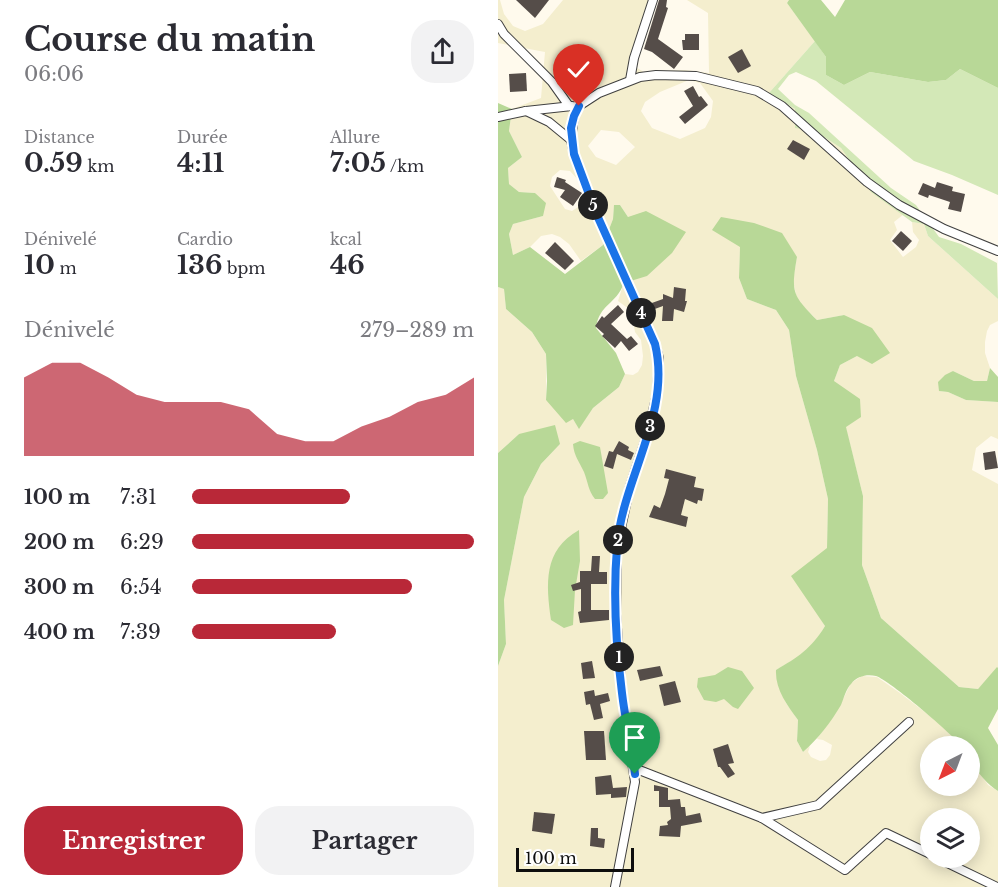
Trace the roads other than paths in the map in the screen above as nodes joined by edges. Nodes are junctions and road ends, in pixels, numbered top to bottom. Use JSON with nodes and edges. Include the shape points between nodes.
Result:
{"nodes":[{"id":1,"x":653,"y":0,"type":"edge"},
{"id":2,"x":498,"y":24,"type":"edge"},
{"id":3,"x":630,"y":80,"type":"junction"},
{"id":4,"x":569,"y":106,"type":"junction"},
{"id":5,"x":579,"y":106,"type":"junction"},
{"id":6,"x":526,"y":111,"type":"junction"},
{"id":7,"x":498,"y":117,"type":"edge"},
{"id":8,"x":571,"y":140,"type":"junction"},
{"id":9,"x":998,"y":250,"type":"edge"},
{"id":10,"x":909,"y":722,"type":"dead end"},
{"id":11,"x":634,"y":768,"type":"junction"},
{"id":12,"x":762,"y":818,"type":"junction"},
{"id":13,"x":920,"y":849,"type":"edge"},
{"id":14,"x":958,"y":868,"type":"edge"},
{"id":15,"x":615,"y":887,"type":"edge"},
{"id":16,"x":997,"y":887,"type":"edge"}],
"edges":[{"from":1,"to":3,"type":"street"},
{"from":2,"to":4,"type":"street"},
{"from":3,"to":5,"type":"street"},
{"from":3,"to":9,"type":"street","via":[[656,75],[696,76],[757,91],[782,106],[899,206],[952,233]]},
{"from":4,"to":5,"type":"street"},
{"from":4,"to":6,"type":"street"},
{"from":5,"to":8,"type":"street"},
{"from":6,"to":7,"type":"street"},
{"from":6,"to":8,"type":"street"},
{"from":8,"to":11,"type":"street","via":[[596,213],[658,358],[653,414],[630,486],[617,547],[616,614],[622,694]]},
{"from":10,"to":12,"type":"street","via":[[818,805]]},
{"from":11,"to":12,"type":"street"},
{"from":11,"to":15,"type":"street","via":[[635,791]]},
{"from":12,"to":13,"type":"street","via":[[845,870],[886,833]]},
{"from":14,"to":16,"type":"street"}]}
